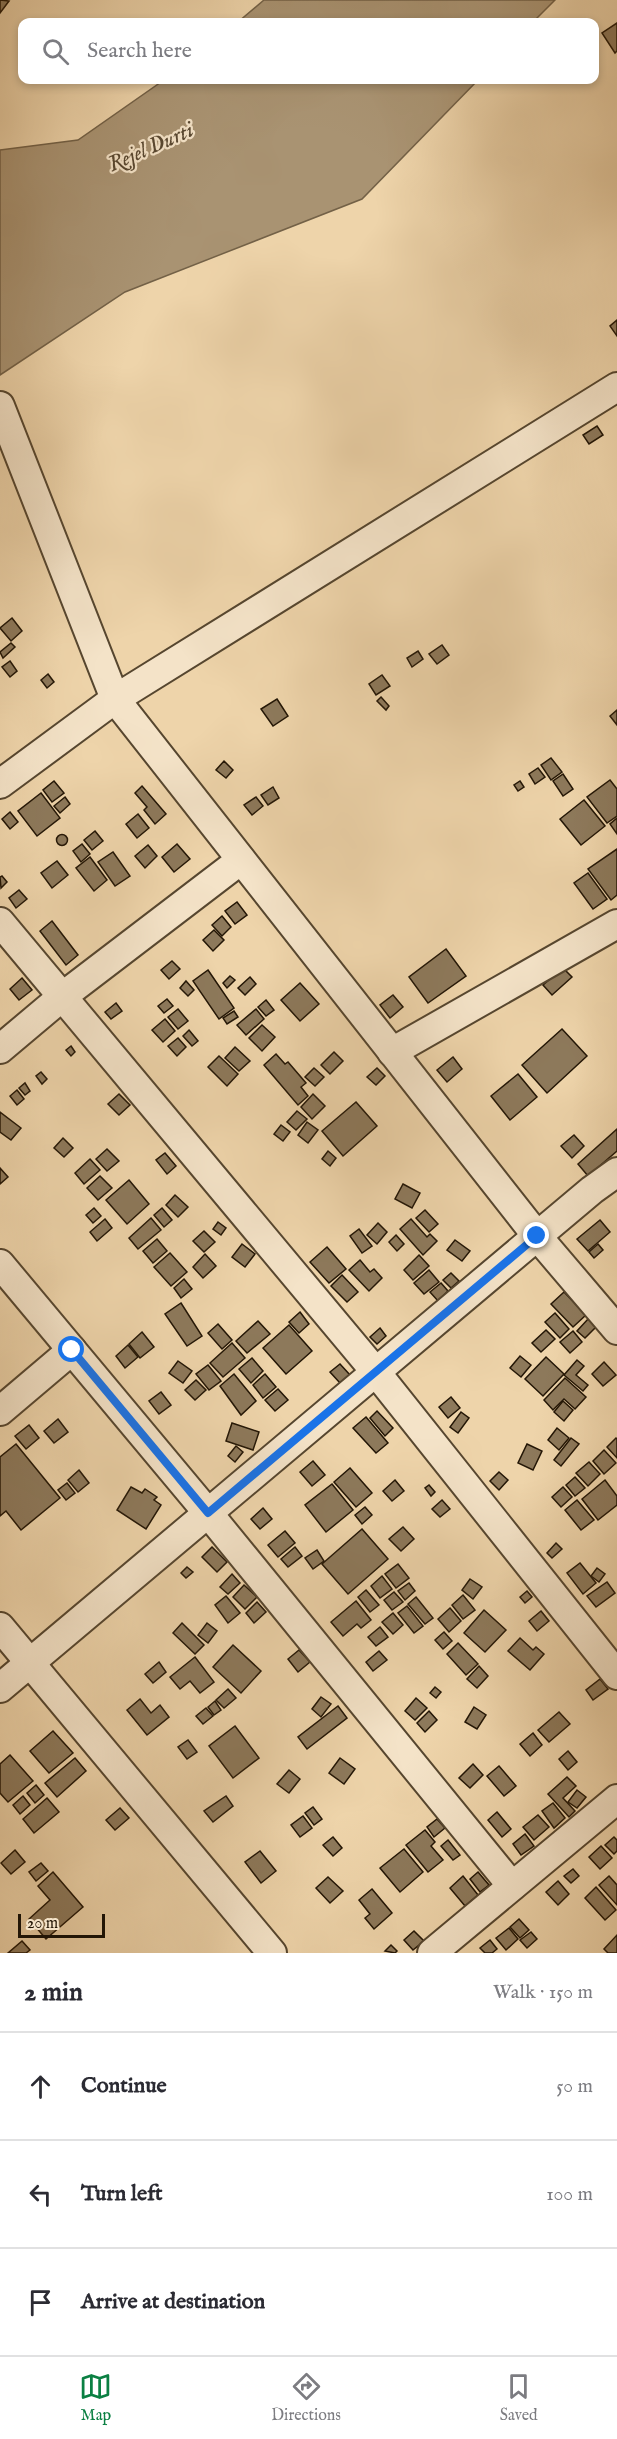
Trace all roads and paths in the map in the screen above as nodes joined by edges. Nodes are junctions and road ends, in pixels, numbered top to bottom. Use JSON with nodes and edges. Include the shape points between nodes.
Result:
{"nodes":[{"id":1,"x":617,"y":387,"type":"edge"},
{"id":2,"x":1,"y":416,"type":"edge"},
{"id":3,"x":115,"y":699,"type":"junction"},
{"id":4,"x":0,"y":784,"type":"edge"},
{"id":5,"x":241,"y":860,"type":"junction"},
{"id":6,"x":0,"y":922,"type":"edge"},
{"id":7,"x":617,"y":924,"type":"edge"},
{"id":8,"x":63,"y":996,"type":"junction"},
{"id":9,"x":0,"y":1049,"type":"edge"},
{"id":10,"x":392,"y":1052,"type":"junction"},
{"id":11,"x":617,"y":1172,"type":"edge"},
{"id":12,"x":537,"y":1236,"type":"junction"},
{"id":13,"x":0,"y":1264,"type":"edge"},
{"id":14,"x":617,"y":1330,"type":"edge"},
{"id":15,"x":72,"y":1350,"type":"junction"},
{"id":16,"x":375,"y":1371,"type":"junction"},
{"id":17,"x":0,"y":1411,"type":"edge"},
{"id":18,"x":208,"y":1513,"type":"junction"},
{"id":19,"x":0,"y":1627,"type":"edge"},
{"id":20,"x":29,"y":1664,"type":"junction"},
{"id":21,"x":617,"y":1675,"type":"edge"},
{"id":22,"x":0,"y":1688,"type":"edge"},
{"id":23,"x":617,"y":1799,"type":"edge"},
{"id":24,"x":512,"y":1886,"type":"junction"},
{"id":25,"x":272,"y":1953,"type":"edge"},
{"id":26,"x":432,"y":1953,"type":"edge"}],
"edges":[{"from":1,"to":3,"type":"street"},
{"from":2,"to":3,"type":"street"},
{"from":3,"to":4,"type":"street"},
{"from":3,"to":5,"type":"street"},
{"from":5,"to":8,"type":"street"},
{"from":5,"to":10,"type":"street"},
{"from":6,"to":8,"type":"street"},
{"from":7,"to":10,"type":"street"},
{"from":8,"to":9,"type":"street"},
{"from":8,"to":16,"type":"street"},
{"from":10,"to":12,"type":"street"},
{"from":11,"to":12,"type":"street"},
{"from":12,"to":14,"type":"street"},
{"from":12,"to":16,"type":"street"},
{"from":13,"to":15,"type":"street"},
{"from":15,"to":17,"type":"street"},
{"from":15,"to":18,"type":"street"},
{"from":16,"to":18,"type":"street"},
{"from":16,"to":21,"type":"street"},
{"from":18,"to":20,"type":"street"},
{"from":18,"to":24,"type":"street"},
{"from":19,"to":20,"type":"street"},
{"from":20,"to":22,"type":"street"},
{"from":20,"to":25,"type":"street"},
{"from":23,"to":24,"type":"street"},
{"from":24,"to":26,"type":"street"}]}
